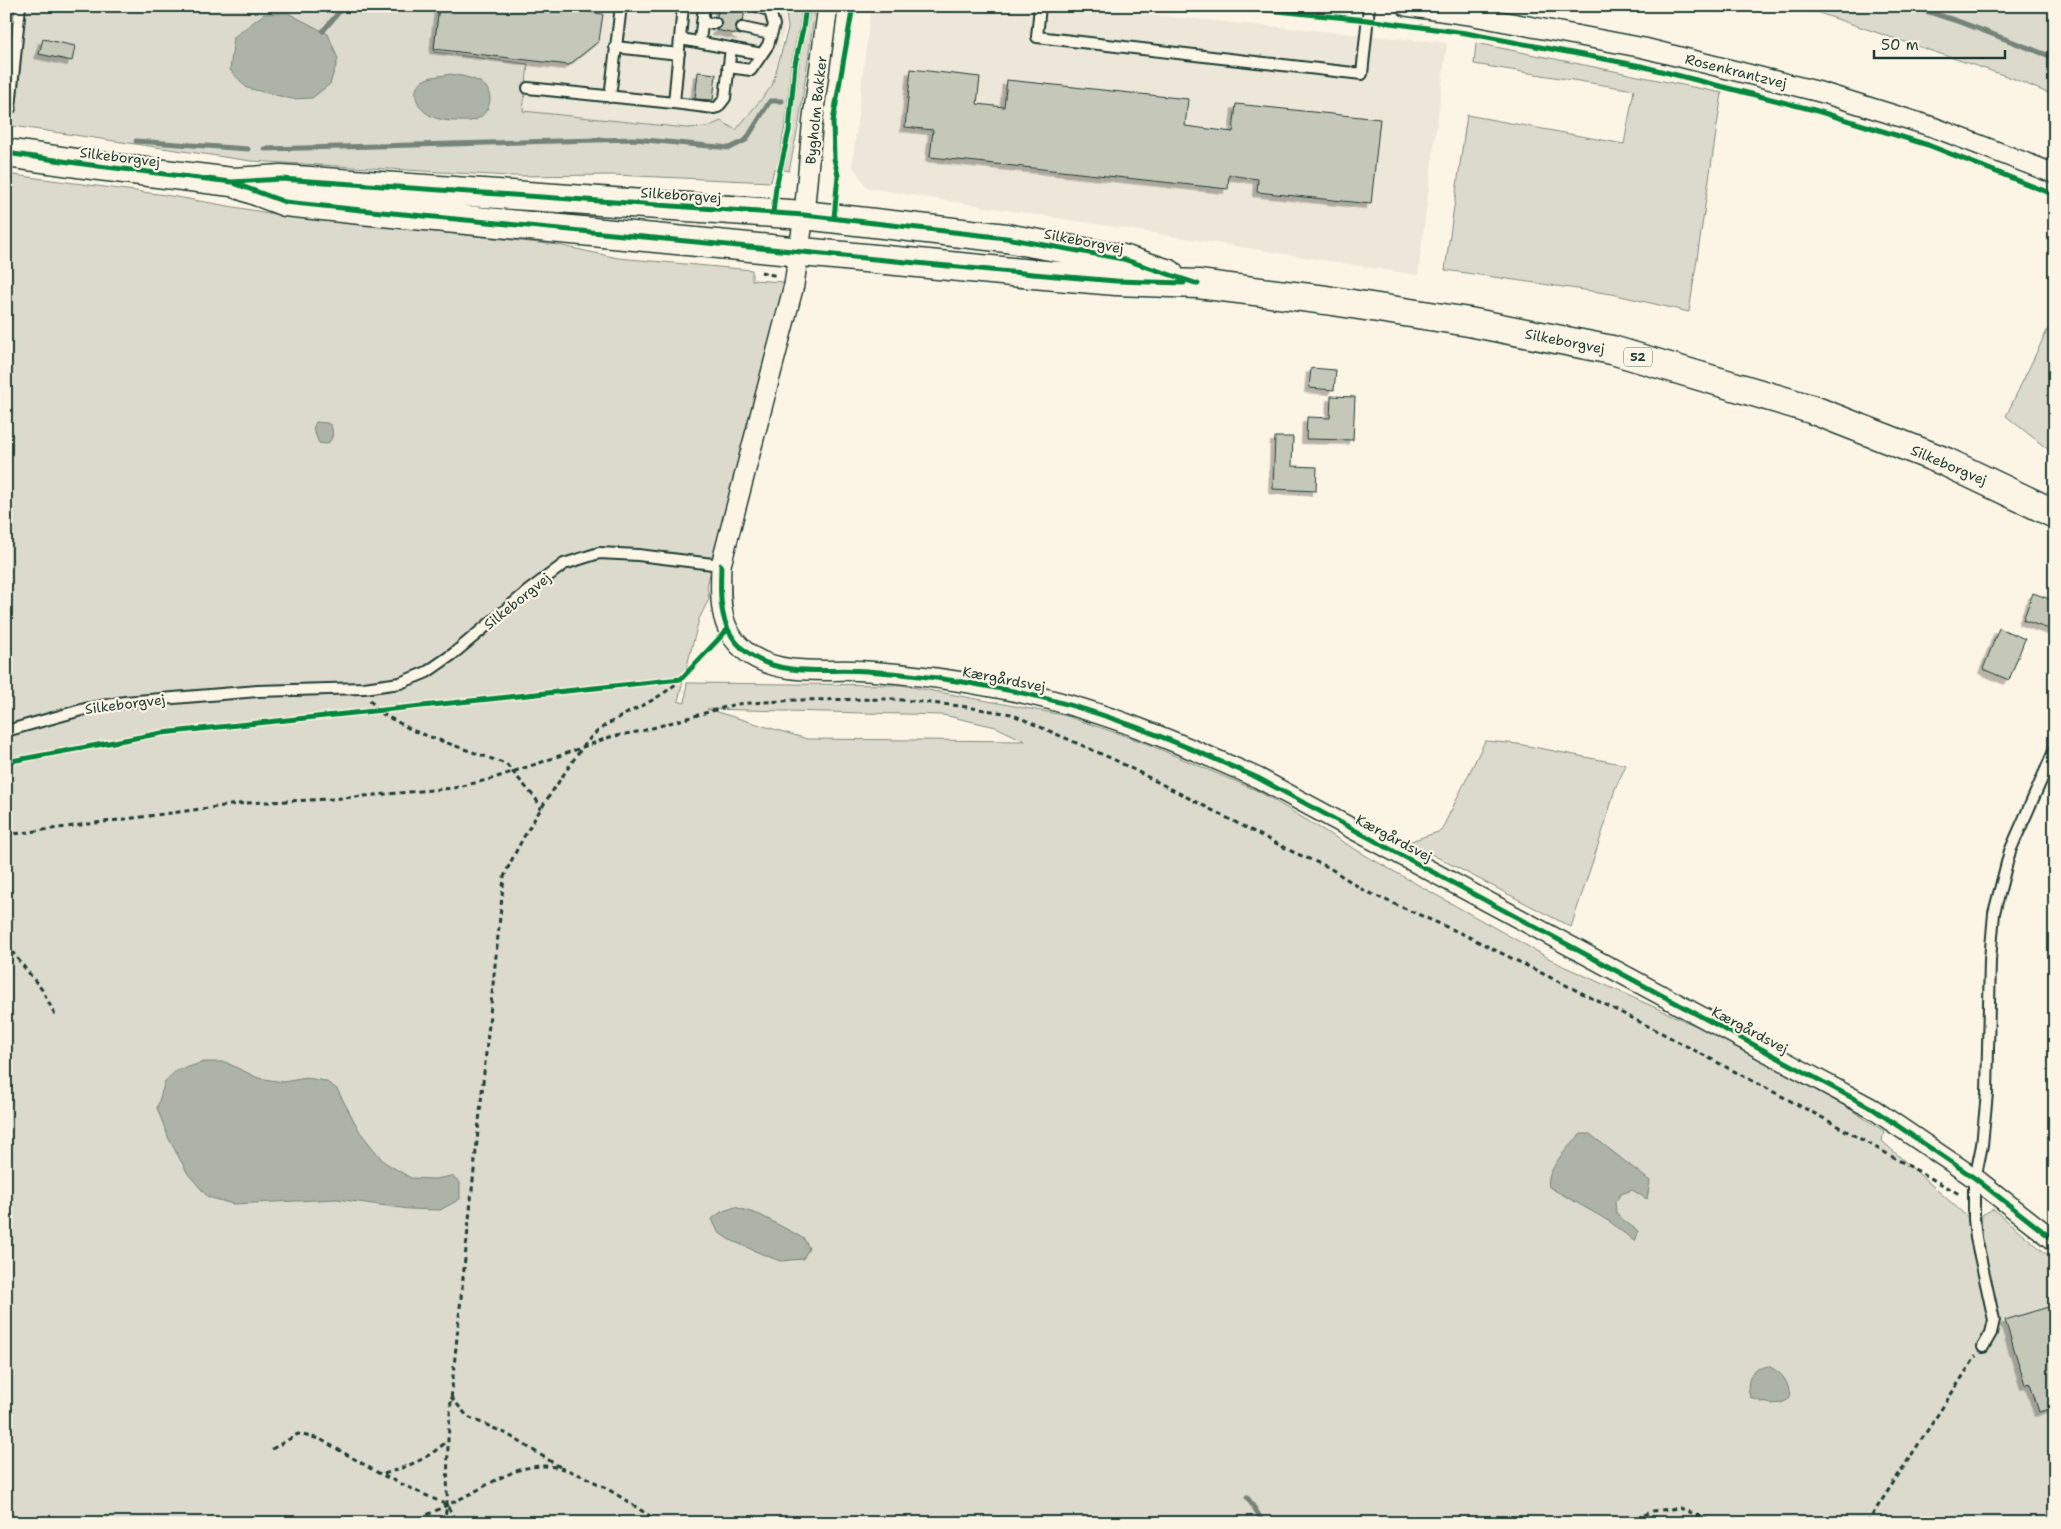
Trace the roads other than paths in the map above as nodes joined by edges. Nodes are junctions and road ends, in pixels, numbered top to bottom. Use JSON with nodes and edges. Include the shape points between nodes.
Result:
{"nodes":[{"id":1,"x":20,"y":6,"type":"edge"},
{"id":2,"x":620,"y":6,"type":"edge"},
{"id":3,"x":683,"y":6,"type":"edge"},
{"id":4,"x":704,"y":6,"type":"edge"},
{"id":5,"x":757,"y":6,"type":"edge"},
{"id":6,"x":828,"y":6,"type":"edge"},
{"id":7,"x":1040,"y":6,"type":"edge"},
{"id":8,"x":1369,"y":6,"type":"edge"},
{"id":9,"x":1406,"y":6,"type":"edge"},
{"id":10,"x":715,"y":23,"type":"dead end"},
{"id":11,"x":702,"y":24,"type":"junction"},
{"id":12,"x":742,"y":28,"type":"dead end"},
{"id":13,"x":771,"y":34,"type":"junction"},
{"id":14,"x":681,"y":39,"type":"junction"},
{"id":15,"x":700,"y":41,"type":"junction"},
{"id":16,"x":616,"y":47,"type":"junction"},
{"id":17,"x":731,"y":48,"type":"junction"},
{"id":18,"x":679,"y":54,"type":"junction"},
{"id":19,"x":762,"y":54,"type":"junction"},
{"id":20,"x":728,"y":67,"type":"junction"},
{"id":21,"x":528,"y":88,"type":"dead end"},
{"id":22,"x":610,"y":98,"type":"junction"},
{"id":23,"x":674,"y":104,"type":"junction"},
{"id":24,"x":6,"y":108,"type":"edge"},
{"id":25,"x":6,"y":153,"type":"edge"},
{"id":26,"x":2055,"y":174,"type":"edge"},
{"id":27,"x":232,"y":182,"type":"junction"},
{"id":28,"x":804,"y":215,"type":"junction"},
{"id":29,"x":799,"y":252,"type":"junction"},
{"id":30,"x":1198,"y":284,"type":"junction"},
{"id":31,"x":2055,"y":514,"type":"edge"},
{"id":32,"x":721,"y":565,"type":"junction"},
{"id":33,"x":6,"y":731,"type":"edge"},
{"id":34,"x":2055,"y":749,"type":"edge"},
{"id":35,"x":1976,"y":1179,"type":"junction"},
{"id":36,"x":2055,"y":1241,"type":"edge"},
{"id":37,"x":1983,"y":1347,"type":"road end"}],
"edges":[{"from":1,"to":24,"type":"lane","via":[[14,85],[10,108]]},
{"from":2,"to":16,"type":"lane"},
{"from":3,"to":14,"type":"lane"},
{"from":4,"to":11,"type":"lane"},
{"from":5,"to":13,"type":"lane","via":[[770,11],[774,25]]},
{"from":6,"to":28,"type":"street","name":"Bygholm Bakker"},
{"from":7,"to":8,"type":"lane","via":[[1037,37],[1362,74]]},
{"from":9,"to":26,"type":"street","name":"Rosenkrantzvej","via":[[1644,48],[1820,92],[1932,127]]},
{"from":10,"to":11,"type":"lane"},
{"from":11,"to":15,"type":"lane"},
{"from":12,"to":13,"type":"lane"},
{"from":13,"to":19,"type":"lane"},
{"from":14,"to":15,"type":"lane"},
{"from":14,"to":18,"type":"lane"},
{"from":15,"to":17,"type":"lane"},
{"from":16,"to":18,"type":"lane"},
{"from":16,"to":22,"type":"lane"},
{"from":17,"to":19,"type":"lane"},
{"from":17,"to":20,"type":"lane"},
{"from":18,"to":23,"type":"lane"},
{"from":19,"to":20,"type":"lane","via":[[751,70]]},
{"from":20,"to":23,"type":"lane","via":[[725,98],[718,107]]},
{"from":21,"to":22,"type":"lane"},
{"from":22,"to":23,"type":"lane"},
{"from":25,"to":27,"type":"main road","name":"Silkeborgvej","number":"52"},
{"from":27,"to":28,"type":"main road","name":"Silkeborgvej","number":"52","via":[[281,180]]},
{"from":27,"to":29,"type":"main road","name":"Silkeborgvej","number":"52","via":[[285,202]]},
{"from":28,"to":29,"type":"street"},
{"from":28,"to":30,"type":"main road","name":"Silkeborgvej","number":"52","via":[[1006,238],[1122,259]]},
{"from":29,"to":30,"type":"main road","name":"Silkeborgvej","number":"52","via":[[1116,281]]},
{"from":29,"to":32,"type":"street","via":[[772,377]]},
{"from":30,"to":31,"type":"main road","name":"Silkeborgvej","number":"52","via":[[1469,322],[1612,350],[1811,410],[1946,462]]},
{"from":32,"to":33,"type":"lane","name":"Silkeborgvej","via":[[598,553],[564,564],[453,654],[427,672],[400,682],[364,688],[258,691],[125,702],[85,708]]},
{"from":32,"to":35,"type":"street","name":"Kærgårdsvej","via":[[722,619],[733,640],[752,656],[799,670],[873,671],[1004,689],[1069,705],[1190,748],[1258,778],[1873,1109]]},
{"from":34,"to":35,"type":"lane","via":[[2010,851],[1994,913],[1987,1093]]},
{"from":35,"to":36,"type":"street","name":"Kærgårdsvej"},
{"from":35,"to":37,"type":"lane","via":[[1976,1238],[1994,1320]]}]}
